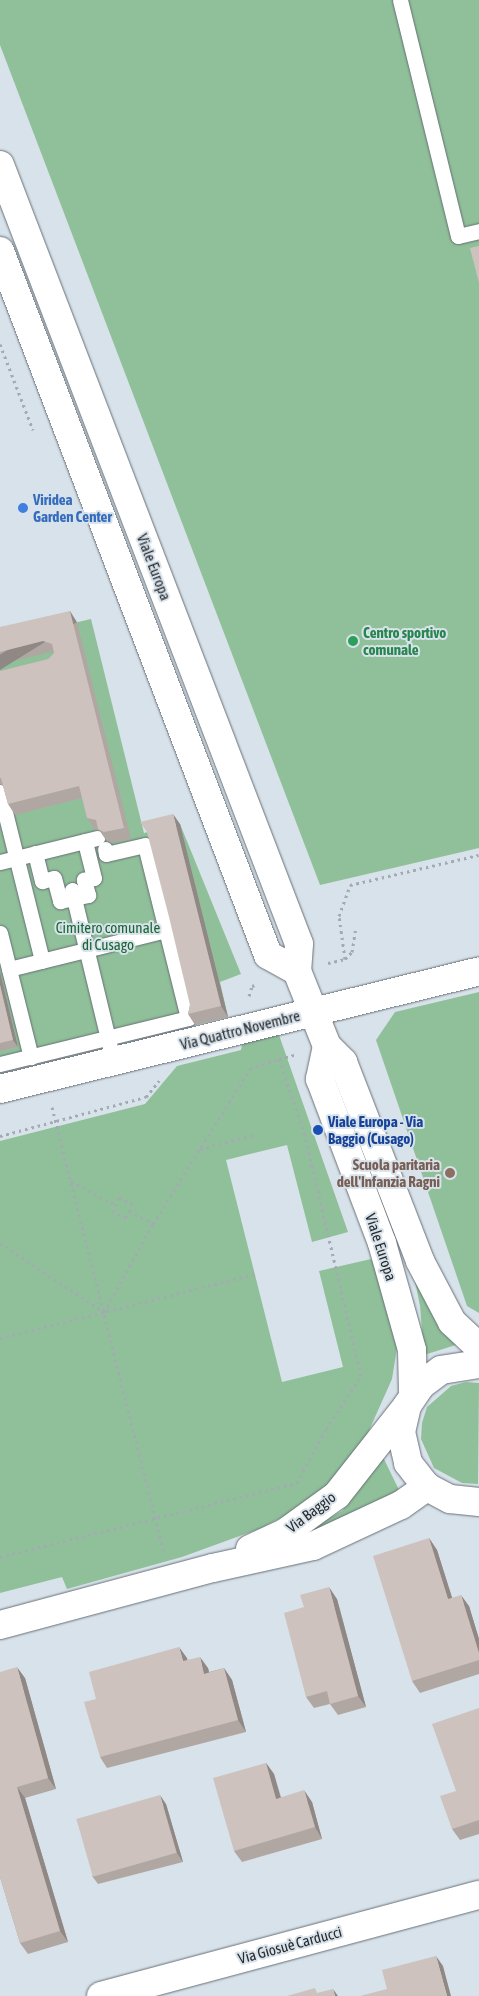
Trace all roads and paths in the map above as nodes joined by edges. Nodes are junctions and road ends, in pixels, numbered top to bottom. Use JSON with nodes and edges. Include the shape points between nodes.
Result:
{"nodes":[{"id":1,"x":400,"y":0,"type":"edge"},
{"id":2,"x":0,"y":165,"type":"edge"},
{"id":3,"x":479,"y":231,"type":"edge"},
{"id":4,"x":0,"y":251,"type":"edge"},
{"id":5,"x":0,"y":792,"type":"edge"},
{"id":6,"x":95,"y":842,"type":"junction"},
{"id":7,"x":35,"y":853,"type":"junction"},
{"id":8,"x":16,"y":858,"type":"junction"},
{"id":9,"x":0,"y":862,"type":"edge"},
{"id":10,"x":71,"y":887,"type":"junction"},
{"id":11,"x":356,"y":928,"type":"dead end"},
{"id":12,"x":167,"y":930,"type":"junction"},
{"id":13,"x":0,"y":933,"type":"edge"},
{"id":14,"x":86,"y":950,"type":"junction"},
{"id":15,"x":344,"y":958,"type":"dead end"},
{"id":16,"x":42,"y":961,"type":"junction"},
{"id":17,"x":9,"y":969,"type":"junction"},
{"id":18,"x":297,"y":971,"type":"junction"},
{"id":19,"x":479,"y":971,"type":"edge"},
{"id":20,"x":314,"y":1010,"type":"junction"},
{"id":21,"x":327,"y":1046,"type":"junction"},
{"id":22,"x":110,"y":1049,"type":"junction"},
{"id":23,"x":279,"y":1058,"type":"junction"},
{"id":24,"x":0,"y":1064,"type":"edge"},
{"id":25,"x":38,"y":1067,"type":"junction"},
{"id":26,"x":0,"y":1089,"type":"edge"},
{"id":27,"x":253,"y":1135,"type":"dead end"},
{"id":28,"x":199,"y":1149,"type":"junction"},
{"id":29,"x":71,"y":1181,"type":"junction"},
{"id":30,"x":116,"y":1205,"type":"junction"},
{"id":31,"x":129,"y":1211,"type":"junction"},
{"id":32,"x":153,"y":1224,"type":"junction"},
{"id":33,"x":0,"y":1243,"type":"edge"},
{"id":34,"x":255,"y":1274,"type":"dead end"},
{"id":35,"x":104,"y":1312,"type":"junction"},
{"id":36,"x":0,"y":1338,"type":"edge"},
{"id":37,"x":479,"y":1347,"type":"edge"},
{"id":38,"x":479,"y":1364,"type":"edge"},
{"id":39,"x":410,"y":1400,"type":"junction"},
{"id":40,"x":427,"y":1487,"type":"junction"},
{"id":41,"x":478,"y":1506,"type":"edge"},
{"id":42,"x":155,"y":1518,"type":"junction"},
{"id":43,"x":0,"y":1557,"type":"edge"},
{"id":44,"x":213,"y":1568,"type":"junction"},
{"id":45,"x":170,"y":1579,"type":"junction"},
{"id":46,"x":0,"y":1625,"type":"edge"},
{"id":47,"x":479,"y":1894,"type":"edge"},
{"id":48,"x":101,"y":1996,"type":"edge"}],
"edges":[{"from":1,"to":3,"type":"lane","via":[[458,236]]},
{"from":2,"to":18,"type":"street","name":"Viale Europa","via":[[299,944]]},
{"from":4,"to":18,"type":"street","name":"Viale Europa","via":[[268,955]]},
{"from":5,"to":8,"type":"lane"},
{"from":6,"to":7,"type":"lane"},
{"from":6,"to":10,"type":"lane","via":[[94,878]]},
{"from":6,"to":12,"type":"lane","via":[[106,854],[145,845]]},
{"from":7,"to":8,"type":"lane"},
{"from":7,"to":10,"type":"lane","via":[[42,882],[54,878]]},
{"from":8,"to":9,"type":"lane"},
{"from":8,"to":16,"type":"lane"},
{"from":10,"to":14,"type":"lane"},
{"from":11,"to":15,"type":"path","via":[[352,952]]},
{"from":12,"to":14,"type":"lane"},
{"from":12,"to":22,"type":"lane","via":[[188,1018]]},
{"from":13,"to":17,"type":"lane"},
{"from":14,"to":16,"type":"lane"},
{"from":14,"to":22,"type":"lane"},
{"from":16,"to":17,"type":"lane"},
{"from":17,"to":25,"type":"lane"},
{"from":18,"to":20,"type":"street","name":"Viale Europa"},
{"from":19,"to":20,"type":"street","name":"Via Quattro Novembre"},
{"from":20,"to":21,"type":"street","name":"Viale Europa"},
{"from":20,"to":22,"type":"street","name":"Via Quattro Novembre","via":[[238,1033]]},
{"from":21,"to":23,"type":"path"},
{"from":21,"to":37,"type":"street","name":"Viale Europa","via":[[343,1062],[420,1261],[452,1322]]},
{"from":21,"to":39,"type":"street","name":"Viale Europa","via":[[320,1079],[382,1243],[412,1350]]},
{"from":22,"to":25,"type":"street","name":"Via Quattro Novembre"},
{"from":23,"to":28,"type":"path","via":[[250,1069]]},
{"from":23,"to":42,"type":"path","via":[[304,1135],[361,1376],[326,1429],[297,1483]]},
{"from":24,"to":25,"type":"lane"},
{"from":25,"to":26,"type":"street","name":"Via Quattro Novembre"},
{"from":25,"to":29,"type":"path"},
{"from":27,"to":28,"type":"path"},
{"from":28,"to":32,"type":"path"},
{"from":29,"to":30,"type":"path"},
{"from":29,"to":35,"type":"path"},
{"from":30,"to":31,"type":"path","via":[[119,1198],[132,1203]]},
{"from":30,"to":31,"type":"path","via":[[112,1212],[126,1218]]},
{"from":31,"to":32,"type":"path"},
{"from":32,"to":35,"type":"path"},
{"from":33,"to":35,"type":"path"},
{"from":34,"to":35,"type":"path"},
{"from":35,"to":36,"type":"path"},
{"from":35,"to":42,"type":"path"},
{"from":38,"to":39,"type":"street","name":"Via Baggio","via":[[441,1370]]},
{"from":39,"to":40,"type":"street","name":"Viale Europa","via":[[401,1432],[404,1453],[412,1472]]},
{"from":39,"to":44,"type":"street","name":"Via Baggio","via":[[337,1495],[286,1532]]},
{"from":40,"to":41,"type":"street","via":[[450,1499]]},
{"from":40,"to":44,"type":"street","name":"Via Baggio","via":[[401,1505],[313,1546]]},
{"from":42,"to":43,"type":"path"},
{"from":42,"to":45,"type":"path"},
{"from":44,"to":45,"type":"street","name":"Via Baggio"},
{"from":45,"to":46,"type":"street","name":"Via Baggio"},
{"from":47,"to":48,"type":"street","name":"Via Giosuè Carducci"}]}
